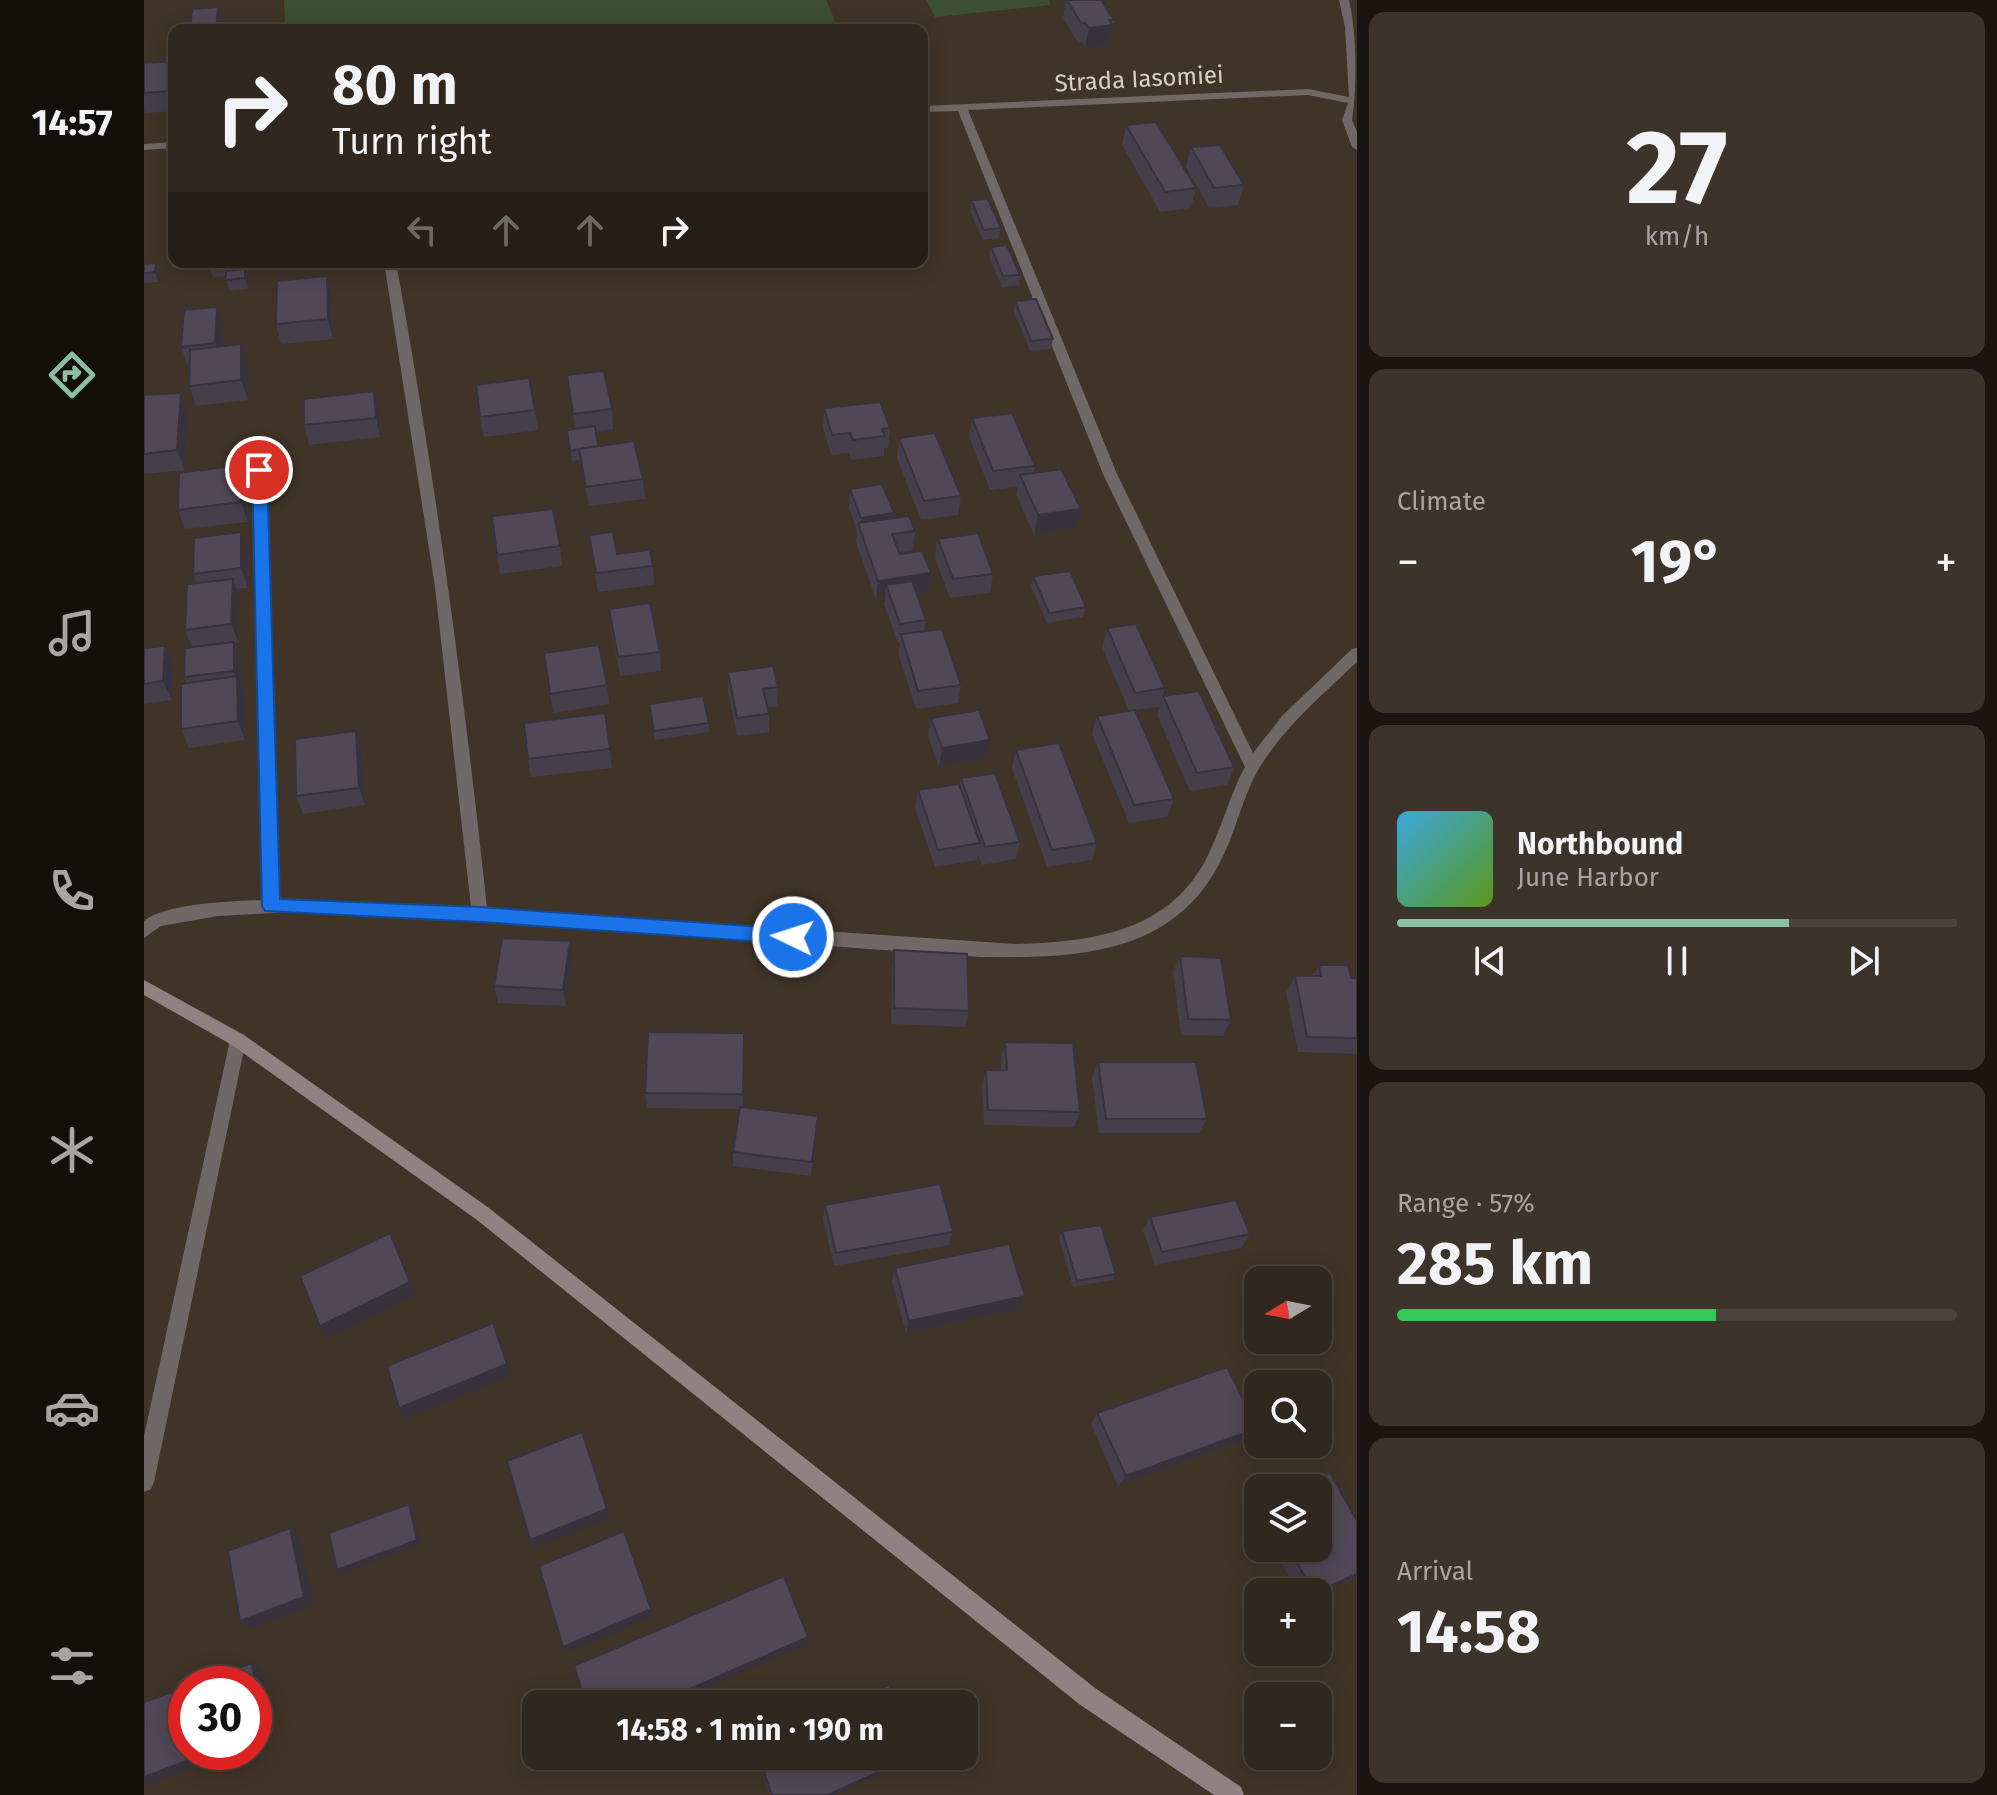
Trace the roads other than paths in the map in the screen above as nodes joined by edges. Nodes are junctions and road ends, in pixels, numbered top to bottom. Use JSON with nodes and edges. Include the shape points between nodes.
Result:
{"nodes":[{"id":1,"x":1344,"y":0,"type":"edge"},
{"id":2,"x":1355,"y":101,"type":"edge"},
{"id":3,"x":928,"y":109,"type":"edge"},
{"id":4,"x":963,"y":110,"type":"junction"},
{"id":5,"x":168,"y":145,"type":"edge"},
{"id":6,"x":144,"y":147,"type":"edge"},
{"id":7,"x":1357,"y":147,"type":"edge"},
{"id":8,"x":391,"y":268,"type":"edge"},
{"id":9,"x":259,"y":470,"type":"dead end"},
{"id":10,"x":1357,"y":653,"type":"edge"},
{"id":11,"x":1252,"y":767,"type":"junction"},
{"id":12,"x":271,"y":906,"type":"junction"},
{"id":13,"x":480,"y":914,"type":"junction"},
{"id":14,"x":144,"y":931,"type":"edge"},
{"id":15,"x":144,"y":987,"type":"edge"},
{"id":16,"x":238,"y":1040,"type":"junction"},
{"id":17,"x":144,"y":1482,"type":"edge"},
{"id":18,"x":1233,"y":1795,"type":"edge"}],
"edges":[{"from":1,"to":2,"type":"street"},
{"from":2,"to":4,"type":"street","name":"Strada Iasomiei","via":[[1308,92]]},
{"from":2,"to":7,"type":"street","via":[[1347,120]]},
{"from":3,"to":4,"type":"street","name":"Strada Iasomiei"},
{"from":4,"to":11,"type":"street","via":[[1110,474]]},
{"from":5,"to":6,"type":"street"},
{"from":8,"to":13,"type":"street","via":[[424,450]]},
{"from":9,"to":12,"type":"street"},
{"from":10,"to":11,"type":"street","via":[[1277,730]]},
{"from":11,"to":13,"type":"street","via":[[1212,863],[1187,899],[1158,922],[1115,943],[1059,952],[981,950]]},
{"from":12,"to":13,"type":"street"},
{"from":12,"to":14,"type":"street","via":[[172,917],[157,920]]},
{"from":15,"to":16,"type":"street"},
{"from":16,"to":17,"type":"street"},
{"from":16,"to":18,"type":"street","via":[[483,1214],[1087,1696]]}]}
